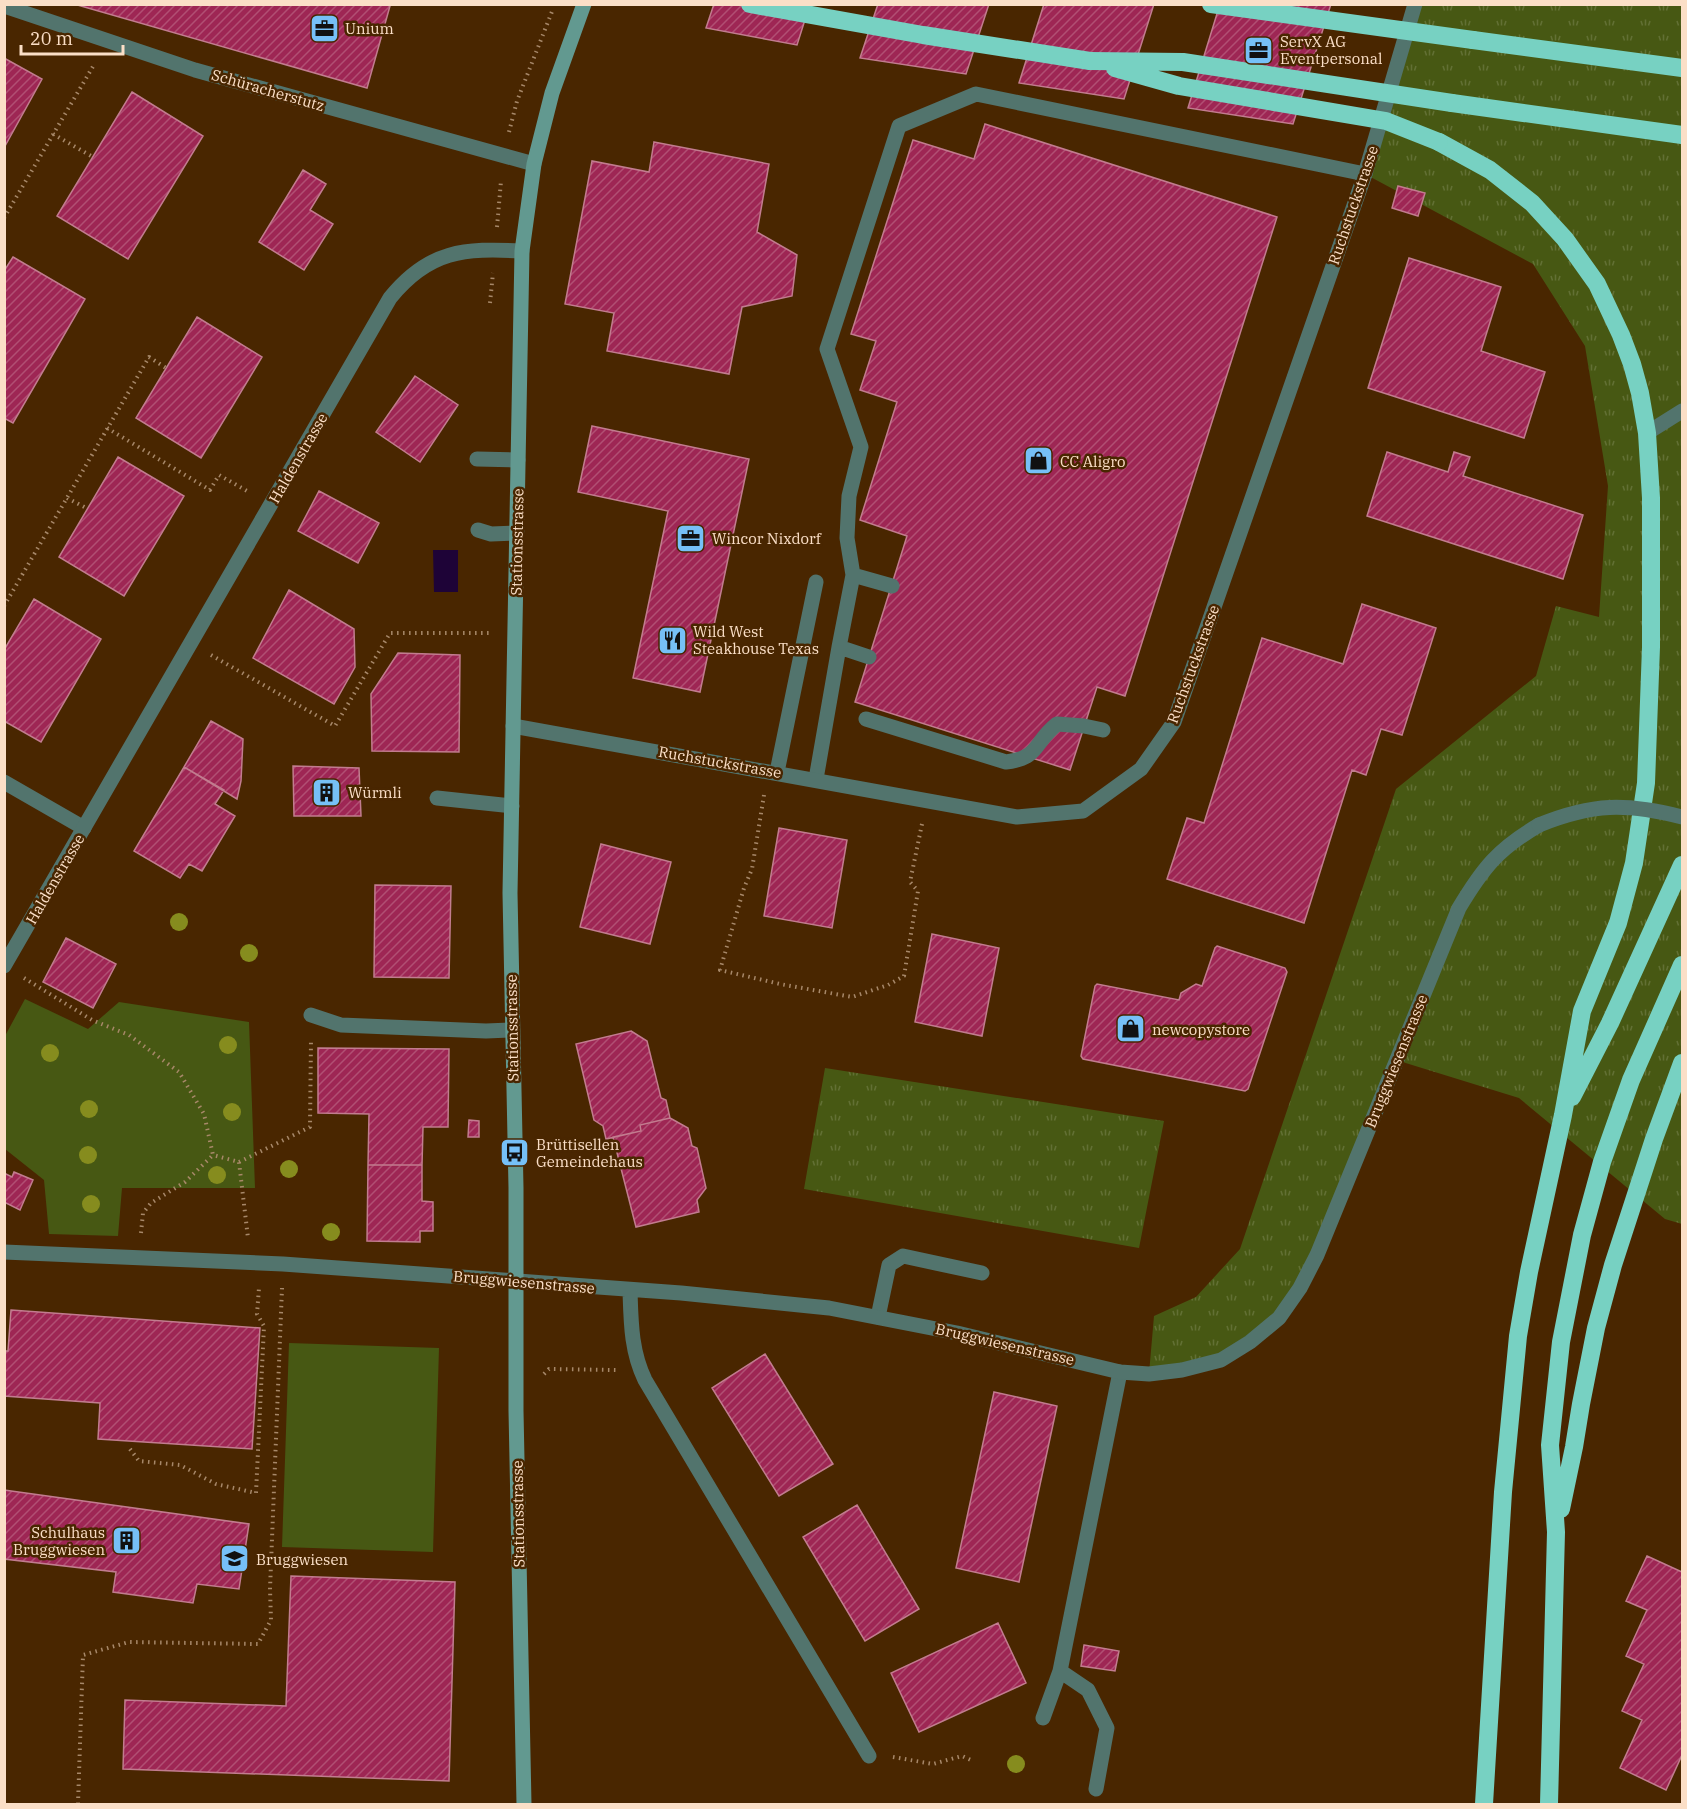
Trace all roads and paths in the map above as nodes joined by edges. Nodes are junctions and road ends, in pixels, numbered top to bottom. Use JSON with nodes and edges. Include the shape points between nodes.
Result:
{"nodes":[{"id":1,"x":584,"y":4,"type":"edge"},
{"id":2,"x":750,"y":4,"type":"edge"},
{"id":3,"x":1211,"y":4,"type":"edge"},
{"id":4,"x":1415,"y":4,"type":"edge"},
{"id":5,"x":4,"y":6,"type":"edge"},
{"id":6,"x":107,"y":40,"type":"junction"},
{"id":7,"x":1090,"y":61,"type":"junction"},
{"id":8,"x":1683,"y":68,"type":"edge"},
{"id":9,"x":53,"y":134,"type":"junction"},
{"id":10,"x":1683,"y":135,"type":"edge"},
{"id":11,"x":93,"y":157,"type":"dead end"},
{"id":12,"x":534,"y":164,"type":"junction"},
{"id":13,"x":1365,"y":174,"type":"junction"},
{"id":14,"x":4,"y":218,"type":"edge"},
{"id":15,"x":522,"y":251,"type":"junction"},
{"id":16,"x":166,"y":368,"type":"dead end"},
{"id":17,"x":1683,"y":411,"type":"edge"},
{"id":18,"x":107,"y":428,"type":"junction"},
{"id":19,"x":1647,"y":433,"type":"junction"},
{"id":20,"x":477,"y":459,"type":"dead end"},
{"id":21,"x":518,"y":460,"type":"junction"},
{"id":22,"x":247,"y":491,"type":"dead end"},
{"id":23,"x":68,"y":498,"type":"junction"},
{"id":24,"x":88,"y":509,"type":"dead end"},
{"id":25,"x":478,"y":530,"type":"dead end"},
{"id":26,"x":517,"y":533,"type":"junction"},
{"id":27,"x":853,"y":575,"type":"junction"},
{"id":28,"x":816,"y":582,"type":"dead end"},
{"id":29,"x":892,"y":586,"type":"dead end"},
{"id":30,"x":4,"y":606,"type":"edge"},
{"id":31,"x":489,"y":633,"type":"dead end"},
{"id":32,"x":839,"y":647,"type":"junction"},
{"id":33,"x":208,"y":653,"type":"dead end"},
{"id":34,"x":869,"y":657,"type":"dead end"},
{"id":35,"x":866,"y":719,"type":"dead end"},
{"id":36,"x":513,"y":726,"type":"junction"},
{"id":37,"x":1103,"y":730,"type":"dead end"},
{"id":38,"x":773,"y":771,"type":"junction"},
{"id":39,"x":816,"y":779,"type":"junction"},
{"id":40,"x":4,"y":782,"type":"edge"},
{"id":41,"x":437,"y":798,"type":"dead end"},
{"id":42,"x":927,"y":800,"type":"junction"},
{"id":43,"x":512,"y":806,"type":"junction"},
{"id":44,"x":1683,"y":817,"type":"edge"},
{"id":45,"x":84,"y":828,"type":"junction"},
{"id":46,"x":1683,"y":865,"type":"edge"},
{"id":47,"x":1683,"y":965,"type":"edge"},
{"id":48,"x":4,"y":966,"type":"edge"},
{"id":49,"x":20,"y":975,"type":"dead end"},
{"id":50,"x":311,"y":1015,"type":"joint"},
{"id":51,"x":512,"y":1030,"type":"junction"},
{"id":52,"x":1683,"y":1063,"type":"edge"},
{"id":53,"x":1563,"y":1115,"type":"junction"},
{"id":54,"x":213,"y":1155,"type":"junction"},
{"id":55,"x":239,"y":1162,"type":"junction"},
{"id":56,"x":4,"y":1252,"type":"edge"},
{"id":57,"x":138,"y":1258,"type":"junction"},
{"id":58,"x":256,"y":1263,"type":"junction"},
{"id":59,"x":283,"y":1264,"type":"junction"},
{"id":60,"x":981,"y":1273,"type":"dead end"},
{"id":61,"x":515,"y":1282,"type":"junction"},
{"id":62,"x":630,"y":1291,"type":"junction"},
{"id":63,"x":878,"y":1317,"type":"junction"},
{"id":64,"x":619,"y":1370,"type":"dead end"},
{"id":65,"x":1120,"y":1372,"type":"junction"},
{"id":66,"x":544,"y":1374,"type":"dead end"},
{"id":67,"x":130,"y":1449,"type":"dead end"},
{"id":68,"x":1556,"y":1532,"type":"junction"},
{"id":69,"x":1060,"y":1671,"type":"junction"},
{"id":70,"x":1043,"y":1718,"type":"dead end"},
{"id":71,"x":869,"y":1756,"type":"dead end"},
{"id":72,"x":893,"y":1757,"type":"dead end"},
{"id":73,"x":973,"y":1761,"type":"dead end"},
{"id":74,"x":1096,"y":1789,"type":"dead end"},
{"id":75,"x":78,"y":1804,"type":"edge"},
{"id":76,"x":524,"y":1804,"type":"edge"},
{"id":77,"x":1484,"y":1804,"type":"edge"},
{"id":78,"x":1549,"y":1804,"type":"edge"}],
"edges":[{"from":1,"to":12,"type":"street","via":[[552,93]]},
{"from":2,"to":7,"type":"highway"},
{"from":3,"to":8,"type":"highway","bridge":true},
{"from":4,"to":13,"type":"street","name":"Ruchstuckstrasse"},
{"from":5,"to":6,"type":"street","name":"Schüracherstutz"},
{"from":6,"to":9,"type":"path"},
{"from":6,"to":12,"type":"street","name":"Schüracherstutz","via":[[195,69]]},
{"from":7,"to":10,"type":"highway","bridge":true,"via":[[1183,62]]},
{"from":7,"to":19,"type":"highway","bridge":true,"via":[[1179,86],[1386,121],[1439,142],[1490,170],[1550,221],[1597,284],[1632,364]]},
{"from":9,"to":11,"type":"path"},
{"from":9,"to":14,"type":"path"},
{"from":12,"to":15,"type":"street"},
{"from":13,"to":27,"type":"street","via":[[976,94],[899,126],[827,349],[861,447],[849,496],[847,538]]},
{"from":13,"to":42,"type":"street","name":"Ruchstuckstrasse","via":[[1174,722],[1141,769],[1083,811],[1017,817]]},
{"from":15,"to":21,"type":"street","name":"Stationsstrasse"},
{"from":15,"to":45,"type":"street","name":"Haldenstrasse","via":[[488,249],[448,255],[405,280],[390,298]]},
{"from":16,"to":18,"type":"path","via":[[149,357]]},
{"from":17,"to":19,"type":"street"},
{"from":18,"to":22,"type":"path","via":[[210,490],[219,475]]},
{"from":18,"to":23,"type":"path"},
{"from":19,"to":53,"type":"highway","via":[[1651,647],[1646,783],[1634,863],[1618,923],[1582,1011]]},
{"from":20,"to":21,"type":"street"},
{"from":21,"to":26,"type":"street","name":"Stationsstrasse"},
{"from":23,"to":24,"type":"path"},
{"from":23,"to":30,"type":"path"},
{"from":25,"to":26,"type":"street"},
{"from":26,"to":36,"type":"street","name":"Stationsstrasse"},
{"from":27,"to":29,"type":"street"},
{"from":27,"to":32,"type":"street"},
{"from":28,"to":38,"type":"street"},
{"from":31,"to":33,"type":"path","via":[[390,633],[334,726]]},
{"from":32,"to":34,"type":"street"},
{"from":32,"to":39,"type":"street"},
{"from":35,"to":37,"type":"street","via":[[1006,762],[1022,760],[1034,752],[1045,733],[1057,724]]},
{"from":36,"to":38,"type":"street","name":"Ruchstuckstrasse"},
{"from":36,"to":43,"type":"street","name":"Stationsstrasse"},
{"from":38,"to":39,"type":"street","name":"Ruchstuckstrasse"},
{"from":38,"to":42,"type":"path","via":[[752,869],[720,969],[791,986],[852,997],[904,976],[918,891],[910,882]]},
{"from":39,"to":42,"type":"street","name":"Ruchstuckstrasse"},
{"from":40,"to":45,"type":"street"},
{"from":41,"to":43,"type":"street"},
{"from":43,"to":51,"type":"street","name":"Stationsstrasse"},
{"from":44,"to":65,"type":"street","name":"Bruggwiesenstrasse","bridge":true,"via":[[1614,806],[1586,809],[1539,825],[1493,859],[1459,909],[1317,1255],[1279,1318],[1221,1360],[1149,1374]]},
{"from":45,"to":48,"type":"street","name":"Haldenstrasse"},
{"from":46,"to":53,"type":"highway"},
{"from":47,"to":68,"type":"highway","via":[[1615,1124],[1574,1270],[1561,1342],[1550,1445]]},
{"from":49,"to":54,"type":"path","via":[[92,1020],[129,1035],[179,1072],[204,1114]]},
{"from":50,"to":51,"type":"street","via":[[341,1025]]},
{"from":50,"to":55,"type":"path","via":[[310,1127]]},
{"from":51,"to":61,"type":"street","name":"Stationsstrasse"},
{"from":52,"to":68,"type":"highway","via":[[1613,1265],[1596,1328]]},
{"from":53,"to":77,"type":"highway","via":[[1518,1336],[1503,1492]]},
{"from":54,"to":55,"type":"path"},
{"from":54,"to":57,"type":"path","via":[[143,1213]]},
{"from":55,"to":58,"type":"path"},
{"from":56,"to":57,"type":"street","name":"Bruggwiesenstrasse"},
{"from":57,"to":58,"type":"street","name":"Bruggwiesenstrasse"},
{"from":58,"to":59,"type":"street","name":"Bruggwiesenstrasse"},
{"from":58,"to":67,"type":"path","via":[[256,1314],[264,1326],[256,1493],[216,1484],[180,1465],[139,1461]]},
{"from":59,"to":61,"type":"street","name":"Bruggwiesenstrasse"},
{"from":59,"to":75,"type":"path","via":[[271,1620],[258,1644],[129,1642],[82,1655]]},
{"from":60,"to":63,"type":"street","via":[[903,1256],[889,1265]]},
{"from":61,"to":62,"type":"street","name":"Bruggwiesenstrasse"},
{"from":61,"to":76,"type":"street","name":"Stationsstrasse"},
{"from":62,"to":63,"type":"street","name":"Bruggwiesenstrasse","via":[[829,1308]]},
{"from":62,"to":71,"type":"street","via":[[631,1333],[645,1380]]},
{"from":63,"to":65,"type":"street","name":"Bruggwiesenstrasse"},
{"from":64,"to":66,"type":"path","via":[[549,1369]]},
{"from":65,"to":69,"type":"street"},
{"from":68,"to":78,"type":"highway"},
{"from":69,"to":70,"type":"street"},
{"from":69,"to":74,"type":"street","via":[[1088,1690],[1107,1728]]},
{"from":72,"to":73,"type":"path","via":[[933,1764],[962,1756]]}]}
